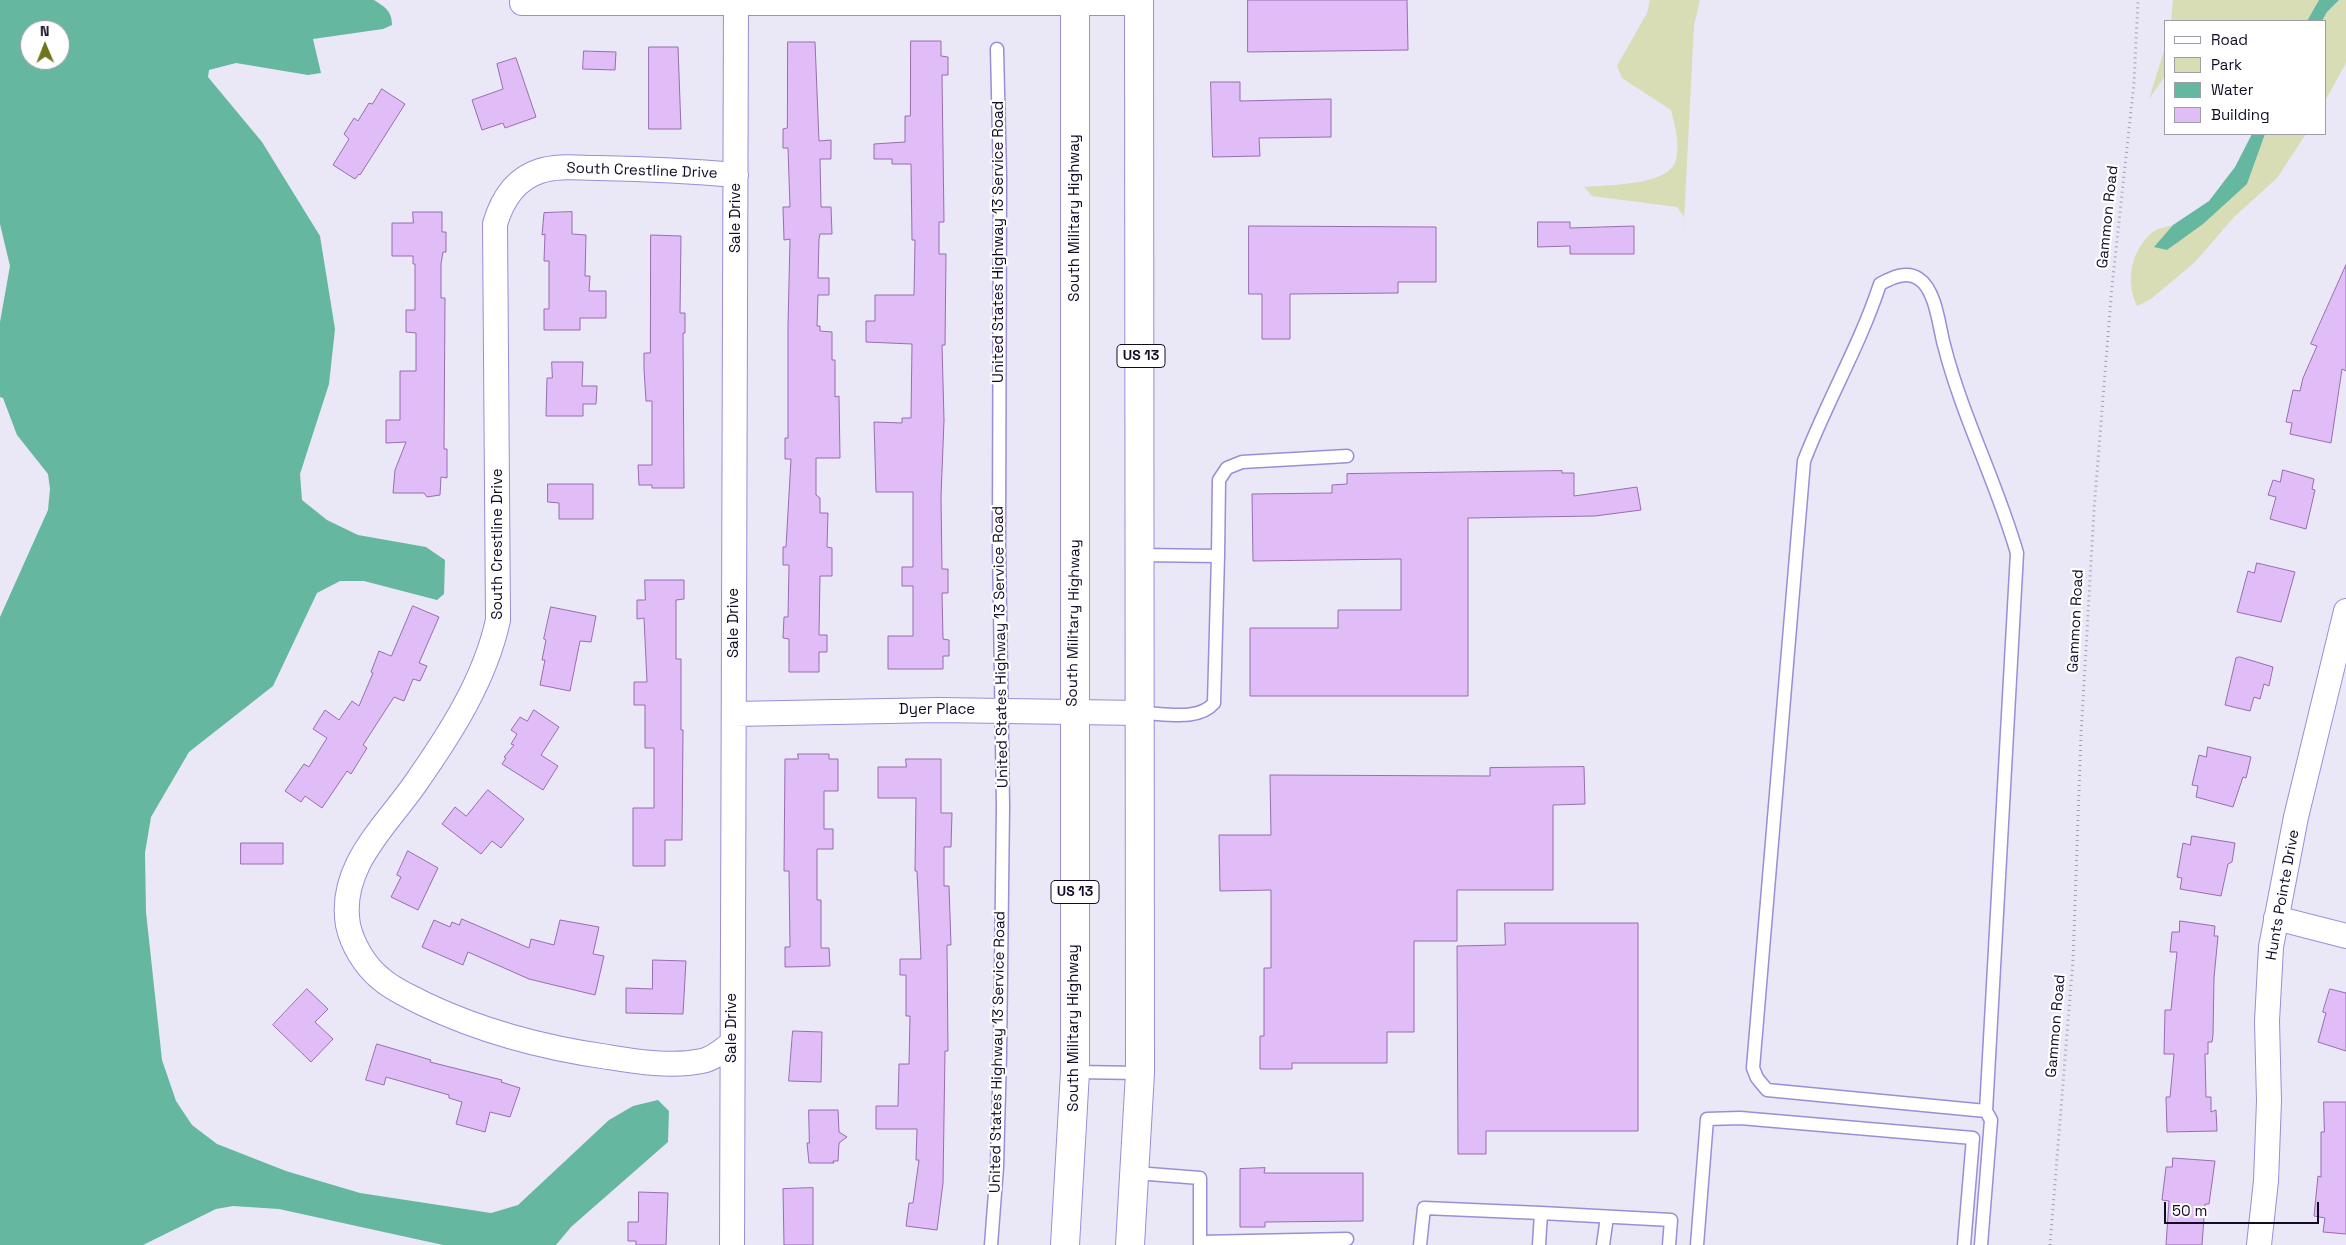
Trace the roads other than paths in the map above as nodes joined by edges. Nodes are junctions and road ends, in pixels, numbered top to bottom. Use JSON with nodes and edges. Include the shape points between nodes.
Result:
{"nodes":[{"id":1,"x":736,"y":2,"type":"edge"},
{"id":2,"x":1075,"y":2,"type":"edge"},
{"id":3,"x":1139,"y":2,"type":"edge"},
{"id":4,"x":522,"y":3,"type":"dead end"},
{"id":5,"x":996,"y":49,"type":"dead end"},
{"id":6,"x":736,"y":174,"type":"junction"},
{"id":7,"x":1347,"y":456,"type":"dead end"},
{"id":8,"x":1140,"y":555,"type":"junction"},
{"id":9,"x":1218,"y":556,"type":"junction"},
{"id":10,"x":2346,"y":611,"type":"edge"},
{"id":11,"x":1002,"y":710,"type":"junction"},
{"id":12,"x":1073,"y":712,"type":"junction"},
{"id":13,"x":1140,"y":712,"type":"junction"},
{"id":14,"x":734,"y":714,"type":"junction"},
{"id":15,"x":2276,"y":918,"type":"junction"},
{"id":16,"x":2346,"y":936,"type":"edge"},
{"id":17,"x":732,"y":1042,"type":"junction"},
{"id":18,"x":1075,"y":1072,"type":"junction"},
{"id":19,"x":1140,"y":1073,"type":"junction"},
{"id":20,"x":1986,"y":1111,"type":"junction"},
{"id":21,"x":1136,"y":1173,"type":"junction"},
{"id":22,"x":1541,"y":1213,"type":"junction"},
{"id":23,"x":1606,"y":1217,"type":"junction"},
{"id":24,"x":1347,"y":1240,"type":"dead end"},
{"id":25,"x":1200,"y":1243,"type":"edge"},
{"id":26,"x":732,"y":1245,"type":"edge"},
{"id":27,"x":991,"y":1245,"type":"edge"},
{"id":28,"x":1065,"y":1245,"type":"edge"},
{"id":29,"x":1130,"y":1245,"type":"edge"},
{"id":30,"x":1420,"y":1245,"type":"edge"},
{"id":31,"x":1539,"y":1245,"type":"edge"},
{"id":32,"x":1603,"y":1245,"type":"edge"},
{"id":33,"x":1669,"y":1245,"type":"edge"},
{"id":34,"x":1697,"y":1245,"type":"edge"},
{"id":35,"x":1964,"y":1245,"type":"edge"},
{"id":36,"x":1981,"y":1245,"type":"edge"},
{"id":37,"x":2259,"y":1245,"type":"edge"}],
"edges":[{"from":1,"to":2,"type":"street"},
{"from":1,"to":4,"type":"street"},
{"from":1,"to":6,"type":"street","name":"Sale Drive"},
{"from":2,"to":3,"type":"street"},
{"from":2,"to":12,"type":"main road","name":"South Military Highway","number":"US 13"},
{"from":3,"to":8,"type":"main road","number":"US 13"},
{"from":5,"to":11,"type":"lane","name":"United States Highway 13 Service Road","via":[[1000,177]]},
{"from":6,"to":14,"type":"street","name":"Sale Drive"},
{"from":6,"to":17,"type":"street","name":"South Crestline Drive","via":[[558,168],[540,171],[524,179],[510,191],[500,207],[495,224],[498,620],[492,648],[458,718],[359,861],[350,884],[347,907],[348,926],[356,947],[380,979],[451,1016],[512,1038],[582,1054],[674,1064],[704,1061],[719,1054]]},
{"from":7,"to":9,"type":"lane","via":[[1242,462],[1227,468],[1219,480]]},
{"from":8,"to":9,"type":"lane"},
{"from":8,"to":13,"type":"main road","number":"US 13"},
{"from":9,"to":13,"type":"lane","via":[[1214,703],[1198,715]]},
{"from":10,"to":15,"type":"street","name":"Hunts Pointe Drive","via":[[2296,816]]},
{"from":11,"to":12,"type":"street","name":"Dyer Place"},
{"from":11,"to":14,"type":"street","name":"Dyer Place"},
{"from":11,"to":27,"type":"lane","name":"United States Highway 13 Service Road","via":[[1000,1054]]},
{"from":12,"to":13,"type":"street","name":"Dyer Place"},
{"from":12,"to":18,"type":"main road","name":"South Military Highway","number":"US 13"},
{"from":13,"to":19,"type":"main road","number":"US 13"},
{"from":14,"to":17,"type":"street","name":"Sale Drive"},
{"from":15,"to":16,"type":"street"},
{"from":15,"to":37,"type":"street","name":"Hunts Pointe Drive","via":[[2267,1021],[2266,1181]]},
{"from":17,"to":26,"type":"street","name":"Sale Drive"},
{"from":18,"to":19,"type":"lane"},
{"from":18,"to":28,"type":"main road","name":"South Military Highway","number":"US 13"},
{"from":19,"to":21,"type":"main road","number":"US 13"},
{"from":20,"to":20,"type":"lane","via":[[2017,553],[1972,431],[1945,348],[1934,301],[1926,285],[1908,275],[1880,284],[1873,307],[1820,418],[1804,460],[1752,1068],[1767,1090]]},
{"from":20,"to":36,"type":"lane","via":[[1991,1120]]},
{"from":21,"to":25,"type":"lane","via":[[1200,1178]]},
{"from":21,"to":29,"type":"main road","number":"US 13"},
{"from":22,"to":23,"type":"lane"},
{"from":22,"to":30,"type":"lane","via":[[1424,1208]]},
{"from":22,"to":31,"type":"lane"},
{"from":23,"to":32,"type":"lane"},
{"from":23,"to":33,"type":"lane","via":[[1671,1220]]},
{"from":24,"to":25,"type":"lane"},
{"from":34,"to":35,"type":"lane","via":[[1707,1119],[1740,1118],[1973,1138]]}]}
